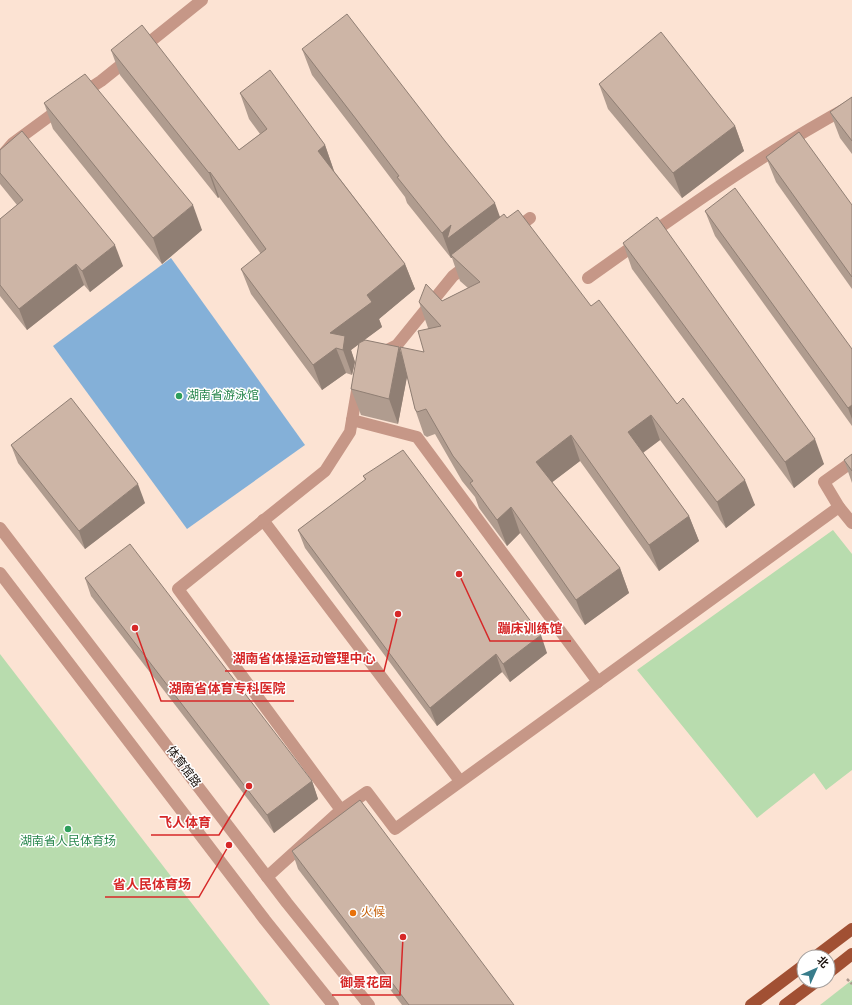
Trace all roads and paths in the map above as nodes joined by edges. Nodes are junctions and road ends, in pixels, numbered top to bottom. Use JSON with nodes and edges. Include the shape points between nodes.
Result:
{"nodes":[{"id":1,"x":202,"y":0,"type":"edge"},
{"id":2,"x":852,"y":105,"type":"edge"},
{"id":3,"x":0,"y":158,"type":"edge"},
{"id":4,"x":530,"y":218,"type":"dead end"},
{"id":5,"x":506,"y":236,"type":"edge"},
{"id":6,"x":482,"y":254,"type":"edge"},
{"id":7,"x":588,"y":278,"type":"dead end"},
{"id":8,"x":369,"y":360,"type":"edge"},
{"id":9,"x":360,"y":370,"type":"edge"},
{"id":10,"x":352,"y":420,"type":"junction"},
{"id":11,"x":852,"y":462,"type":"edge"},
{"id":12,"x":839,"y":507,"type":"junction"},
{"id":13,"x":264,"y":520,"type":"junction"},
{"id":14,"x":852,"y":523,"type":"edge"},
{"id":15,"x":0,"y":528,"type":"edge"},
{"id":16,"x":0,"y":573,"type":"edge"},
{"id":17,"x":598,"y":682,"type":"junction"},
{"id":18,"x":460,"y":781,"type":"junction"},
{"id":19,"x":341,"y":810,"type":"junction"},
{"id":20,"x":267,"y":877,"type":"junction"},
{"id":21,"x":852,"y":928,"type":"edge"},
{"id":22,"x":825,"y":949,"type":"edge"},
{"id":23,"x":852,"y":954,"type":"edge"},
{"id":24,"x":836,"y":966,"type":"edge"},
{"id":25,"x":796,"y":971,"type":"edge"},
{"id":26,"x":806,"y":989,"type":"edge"},
{"id":27,"x":333,"y":1005,"type":"edge"},
{"id":28,"x":369,"y":1005,"type":"edge"},
{"id":29,"x":751,"y":1005,"type":"edge"},
{"id":30,"x":785,"y":1005,"type":"edge"}],
"edges":[{"from":1,"to":3,"type":"street","via":[[101,80],[12,143]]},
{"from":2,"to":7,"type":"street","via":[[756,161]]},
{"from":4,"to":5,"type":"street"},
{"from":6,"to":8,"type":"street","via":[[453,276],[397,345]]},
{"from":9,"to":10,"type":"street"},
{"from":10,"to":13,"type":"street","via":[[350,432],[325,471]]},
{"from":10,"to":17,"type":"street","via":[[417,438]]},
{"from":11,"to":12,"type":"street","via":[[824,482]]},
{"from":12,"to":14,"type":"street"},
{"from":12,"to":17,"type":"street"},
{"from":13,"to":18,"type":"street"},
{"from":13,"to":19,"type":"street","via":[[178,589]]},
{"from":15,"to":20,"type":"street","name":"体育馆路"},
{"from":16,"to":27,"type":"street"},
{"from":17,"to":18,"type":"street"},
{"from":18,"to":19,"type":"street","via":[[395,828],[367,792]]},
{"from":19,"to":20,"type":"street"},
{"from":20,"to":28,"type":"street","name":"体育馆路"},
{"from":21,"to":22,"type":"main road"},
{"from":23,"to":24,"type":"main road"},
{"from":25,"to":29,"type":"main road"},
{"from":26,"to":30,"type":"main road"}]}
